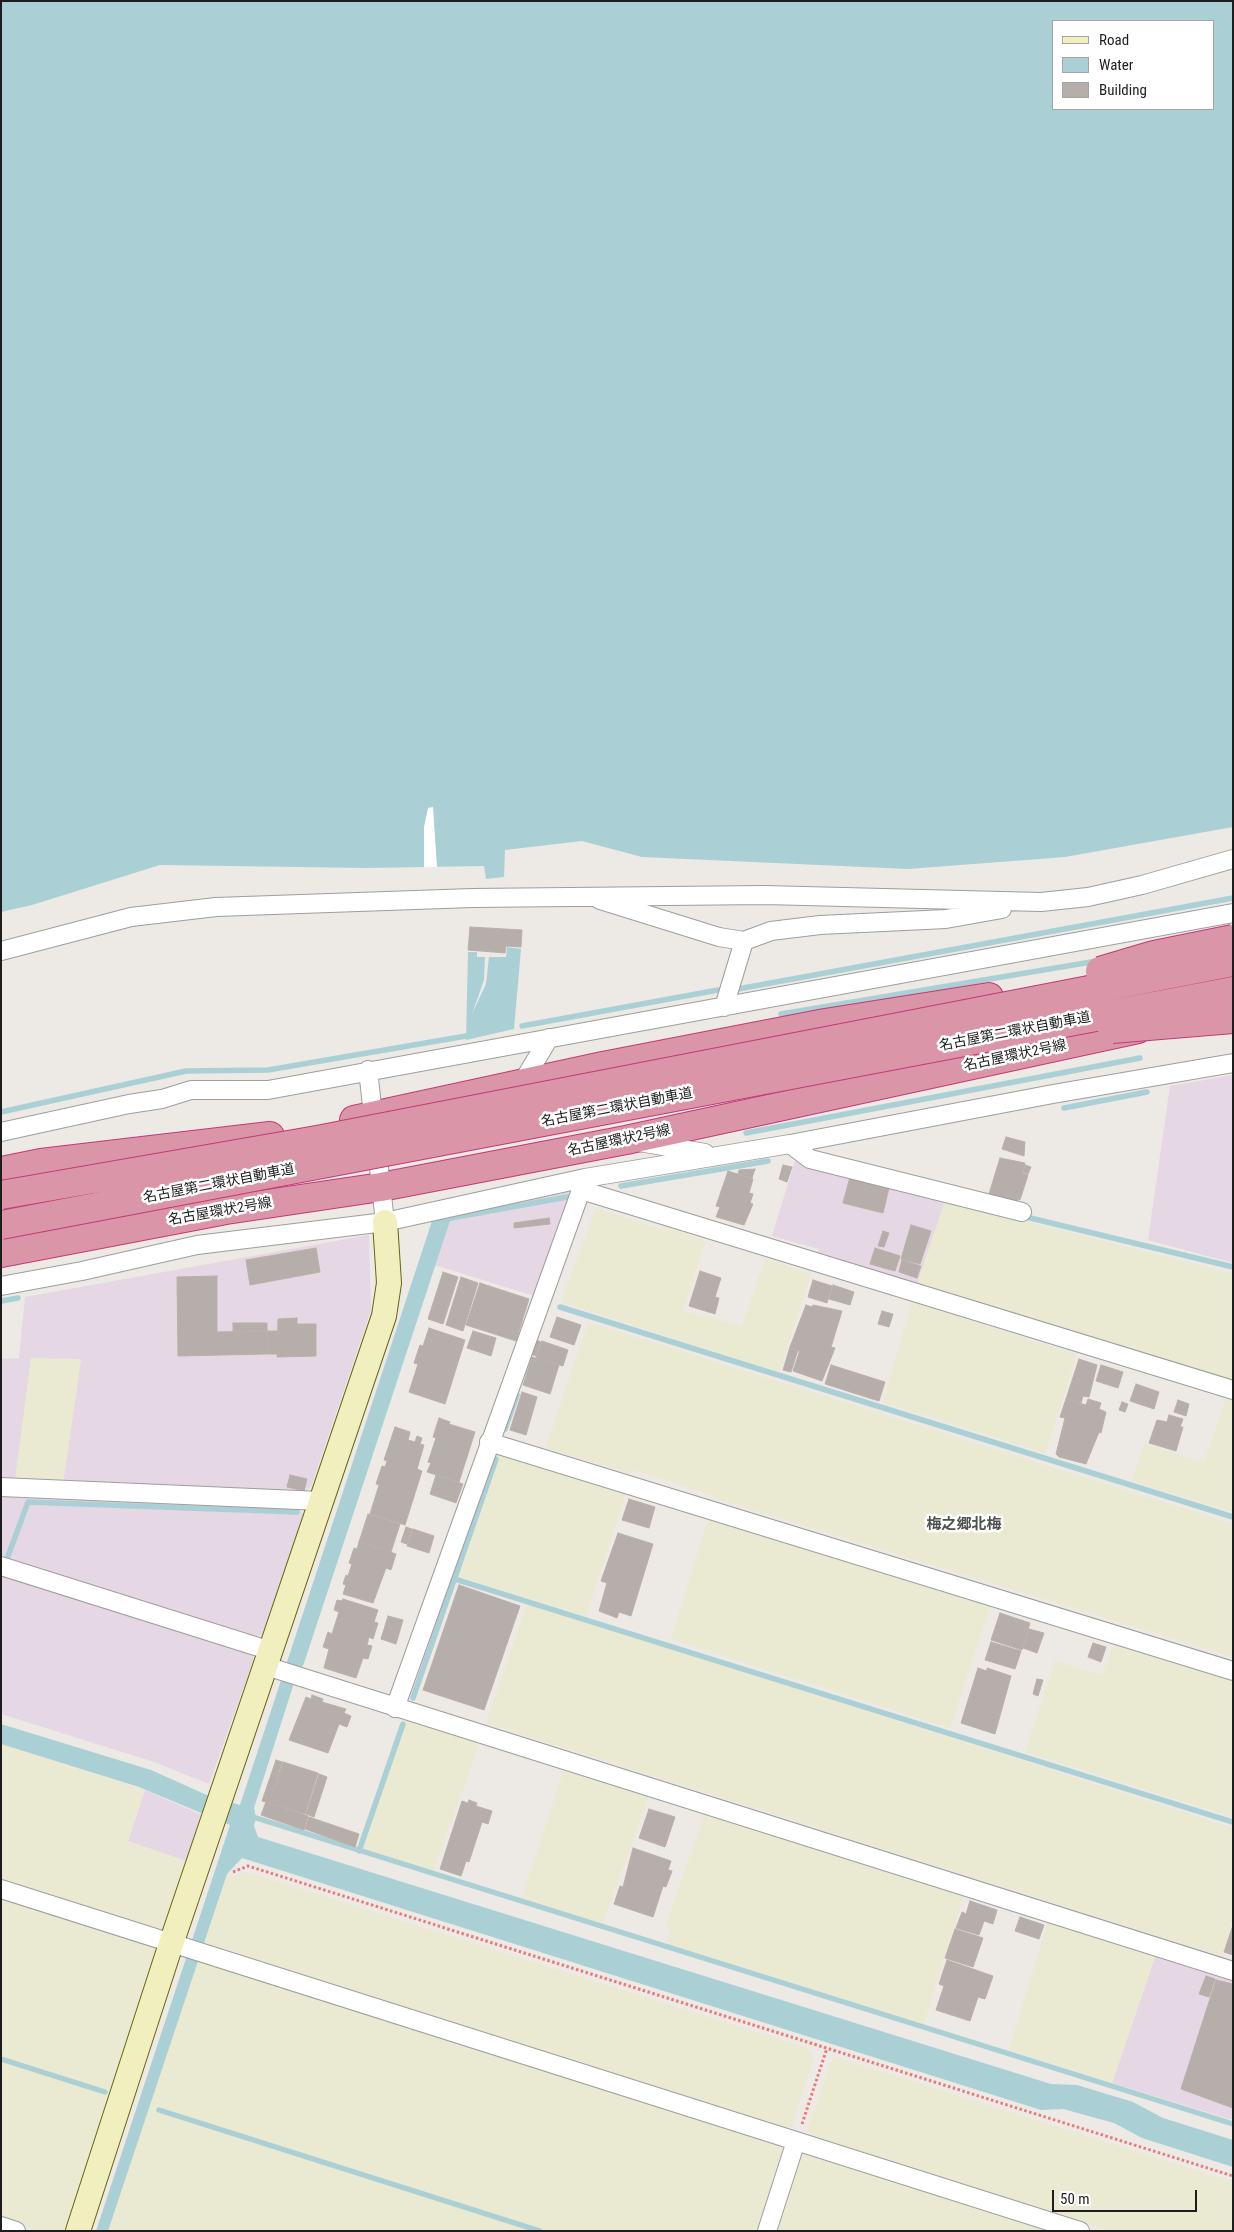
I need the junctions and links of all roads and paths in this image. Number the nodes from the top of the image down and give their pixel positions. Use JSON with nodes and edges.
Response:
{"nodes":[{"id":1,"x":1233,"y":859,"type":"edge"},
{"id":2,"x":588,"y":896,"type":"junction"},
{"id":3,"x":1041,"y":902,"type":"junction"},
{"id":4,"x":1233,"y":914,"type":"edge"},
{"id":5,"x":1233,"y":938,"type":"edge"},
{"id":6,"x":744,"y":941,"type":"junction"},
{"id":7,"x":1,"y":951,"type":"edge"},
{"id":8,"x":1233,"y":954,"type":"edge"},
{"id":9,"x":1233,"y":962,"type":"edge"},
{"id":10,"x":1233,"y":991,"type":"edge"},
{"id":11,"x":724,"y":1007,"type":"junction"},
{"id":12,"x":1233,"y":1010,"type":"edge"},
{"id":13,"x":950,"y":1016,"type":"junction"},
{"id":14,"x":1233,"y":1020,"type":"edge"},
{"id":15,"x":549,"y":1038,"type":"junction"},
{"id":16,"x":971,"y":1040,"type":"junction"},
{"id":17,"x":1233,"y":1063,"type":"edge"},
{"id":18,"x":368,"y":1070,"type":"junction"},
{"id":19,"x":522,"y":1083,"type":"junction"},
{"id":20,"x":374,"y":1115,"type":"junction"},
{"id":21,"x":1,"y":1132,"type":"edge"},
{"id":22,"x":626,"y":1140,"type":"junction"},
{"id":23,"x":790,"y":1144,"type":"junction"},
{"id":24,"x":739,"y":1153,"type":"junction"},
{"id":25,"x":1,"y":1171,"type":"edge"},
{"id":26,"x":583,"y":1184,"type":"junction"},
{"id":27,"x":381,"y":1187,"type":"junction"},
{"id":28,"x":1,"y":1195,"type":"edge"},
{"id":29,"x":226,"y":1210,"type":"junction"},
{"id":30,"x":1022,"y":1212,"type":"dead end"},
{"id":31,"x":385,"y":1222,"type":"junction"},
{"id":32,"x":1,"y":1225,"type":"edge"},
{"id":33,"x":196,"y":1245,"type":"junction"},
{"id":34,"x":1,"y":1253,"type":"edge"},
{"id":35,"x":1,"y":1286,"type":"edge"},
{"id":36,"x":1233,"y":1390,"type":"edge"},
{"id":37,"x":489,"y":1442,"type":"junction"},
{"id":38,"x":1,"y":1487,"type":"edge"},
{"id":39,"x":320,"y":1501,"type":"junction"},
{"id":40,"x":1,"y":1566,"type":"edge"},
{"id":41,"x":272,"y":1662,"type":"junction"},
{"id":42,"x":1233,"y":1671,"type":"edge"},
{"id":43,"x":395,"y":1708,"type":"junction"},
{"id":44,"x":233,"y":1872,"type":"dead end"},
{"id":45,"x":1,"y":1890,"type":"edge"},
{"id":46,"x":177,"y":1946,"type":"junction"},
{"id":47,"x":1233,"y":1972,"type":"edge"},
{"id":48,"x":827,"y":2048,"type":"junction"},
{"id":49,"x":796,"y":2141,"type":"junction"},
{"id":50,"x":1233,"y":2176,"type":"edge"},
{"id":51,"x":1,"y":2226,"type":"edge"},
{"id":52,"x":16,"y":2231,"type":"edge"},
{"id":53,"x":78,"y":2231,"type":"edge"},
{"id":54,"x":767,"y":2231,"type":"edge"},
{"id":55,"x":1080,"y":2231,"type":"edge"}],
"edges":[{"from":1,"to":3,"type":"street"},
{"from":2,"to":3,"type":"street"},
{"from":2,"to":6,"type":"street"},
{"from":2,"to":7,"type":"street"},
{"from":3,"to":6,"type":"street"},
{"from":4,"to":11,"type":"street"},
{"from":5,"to":13,"type":"highway","bridge":true},
{"from":6,"to":11,"type":"street"},
{"from":8,"to":19,"type":"highway"},
{"from":9,"to":13,"type":"highway","name":"名古屋第二環状自動車道","bridge":true},
{"from":10,"to":16,"type":"highway","name":"名古屋第二環状自動車道","bridge":true},
{"from":11,"to":15,"type":"street"},
{"from":12,"to":22,"type":"highway","name":"名古屋環状2号線"},
{"from":13,"to":28,"type":"highway","name":"名古屋第二環状自動車道","bridge":true},
{"from":14,"to":16,"type":"highway","bridge":true},
{"from":15,"to":18,"type":"street"},
{"from":15,"to":19,"type":"street"},
{"from":16,"to":32,"type":"highway","name":"名古屋第二環状自動車道","bridge":true},
{"from":17,"to":23,"type":"street"},
{"from":18,"to":20,"type":"street"},
{"from":18,"to":21,"type":"street"},
{"from":19,"to":20,"type":"highway"},
{"from":20,"to":25,"type":"highway"},
{"from":20,"to":27,"type":"street"},
{"from":22,"to":24,"type":"street"},
{"from":22,"to":27,"type":"highway","name":"名古屋環状2号線"},
{"from":23,"to":24,"type":"street"},
{"from":23,"to":30,"type":"street"},
{"from":24,"to":26,"type":"street"},
{"from":26,"to":31,"type":"street"},
{"from":26,"to":36,"type":"street"},
{"from":26,"to":37,"type":"street"},
{"from":27,"to":29,"type":"highway","name":"名古屋環状2号線"},
{"from":27,"to":31,"type":"street"},
{"from":29,"to":33,"type":"street"},
{"from":29,"to":34,"type":"highway","name":"名古屋環状2号線"},
{"from":31,"to":33,"type":"street"},
{"from":31,"to":39,"type":"street"},
{"from":33,"to":35,"type":"street"},
{"from":37,"to":42,"type":"street"},
{"from":37,"to":43,"type":"street"},
{"from":38,"to":39,"type":"street"},
{"from":39,"to":41,"type":"street"},
{"from":40,"to":41,"type":"street"},
{"from":41,"to":43,"type":"street"},
{"from":41,"to":46,"type":"street"},
{"from":43,"to":47,"type":"street"},
{"from":44,"to":48,"type":"path"},
{"from":45,"to":46,"type":"street"},
{"from":46,"to":49,"type":"street"},
{"from":46,"to":53,"type":"street"},
{"from":48,"to":49,"type":"path"},
{"from":48,"to":50,"type":"path"},
{"from":49,"to":54,"type":"street"},
{"from":49,"to":55,"type":"street"},
{"from":51,"to":52,"type":"street"}]}
